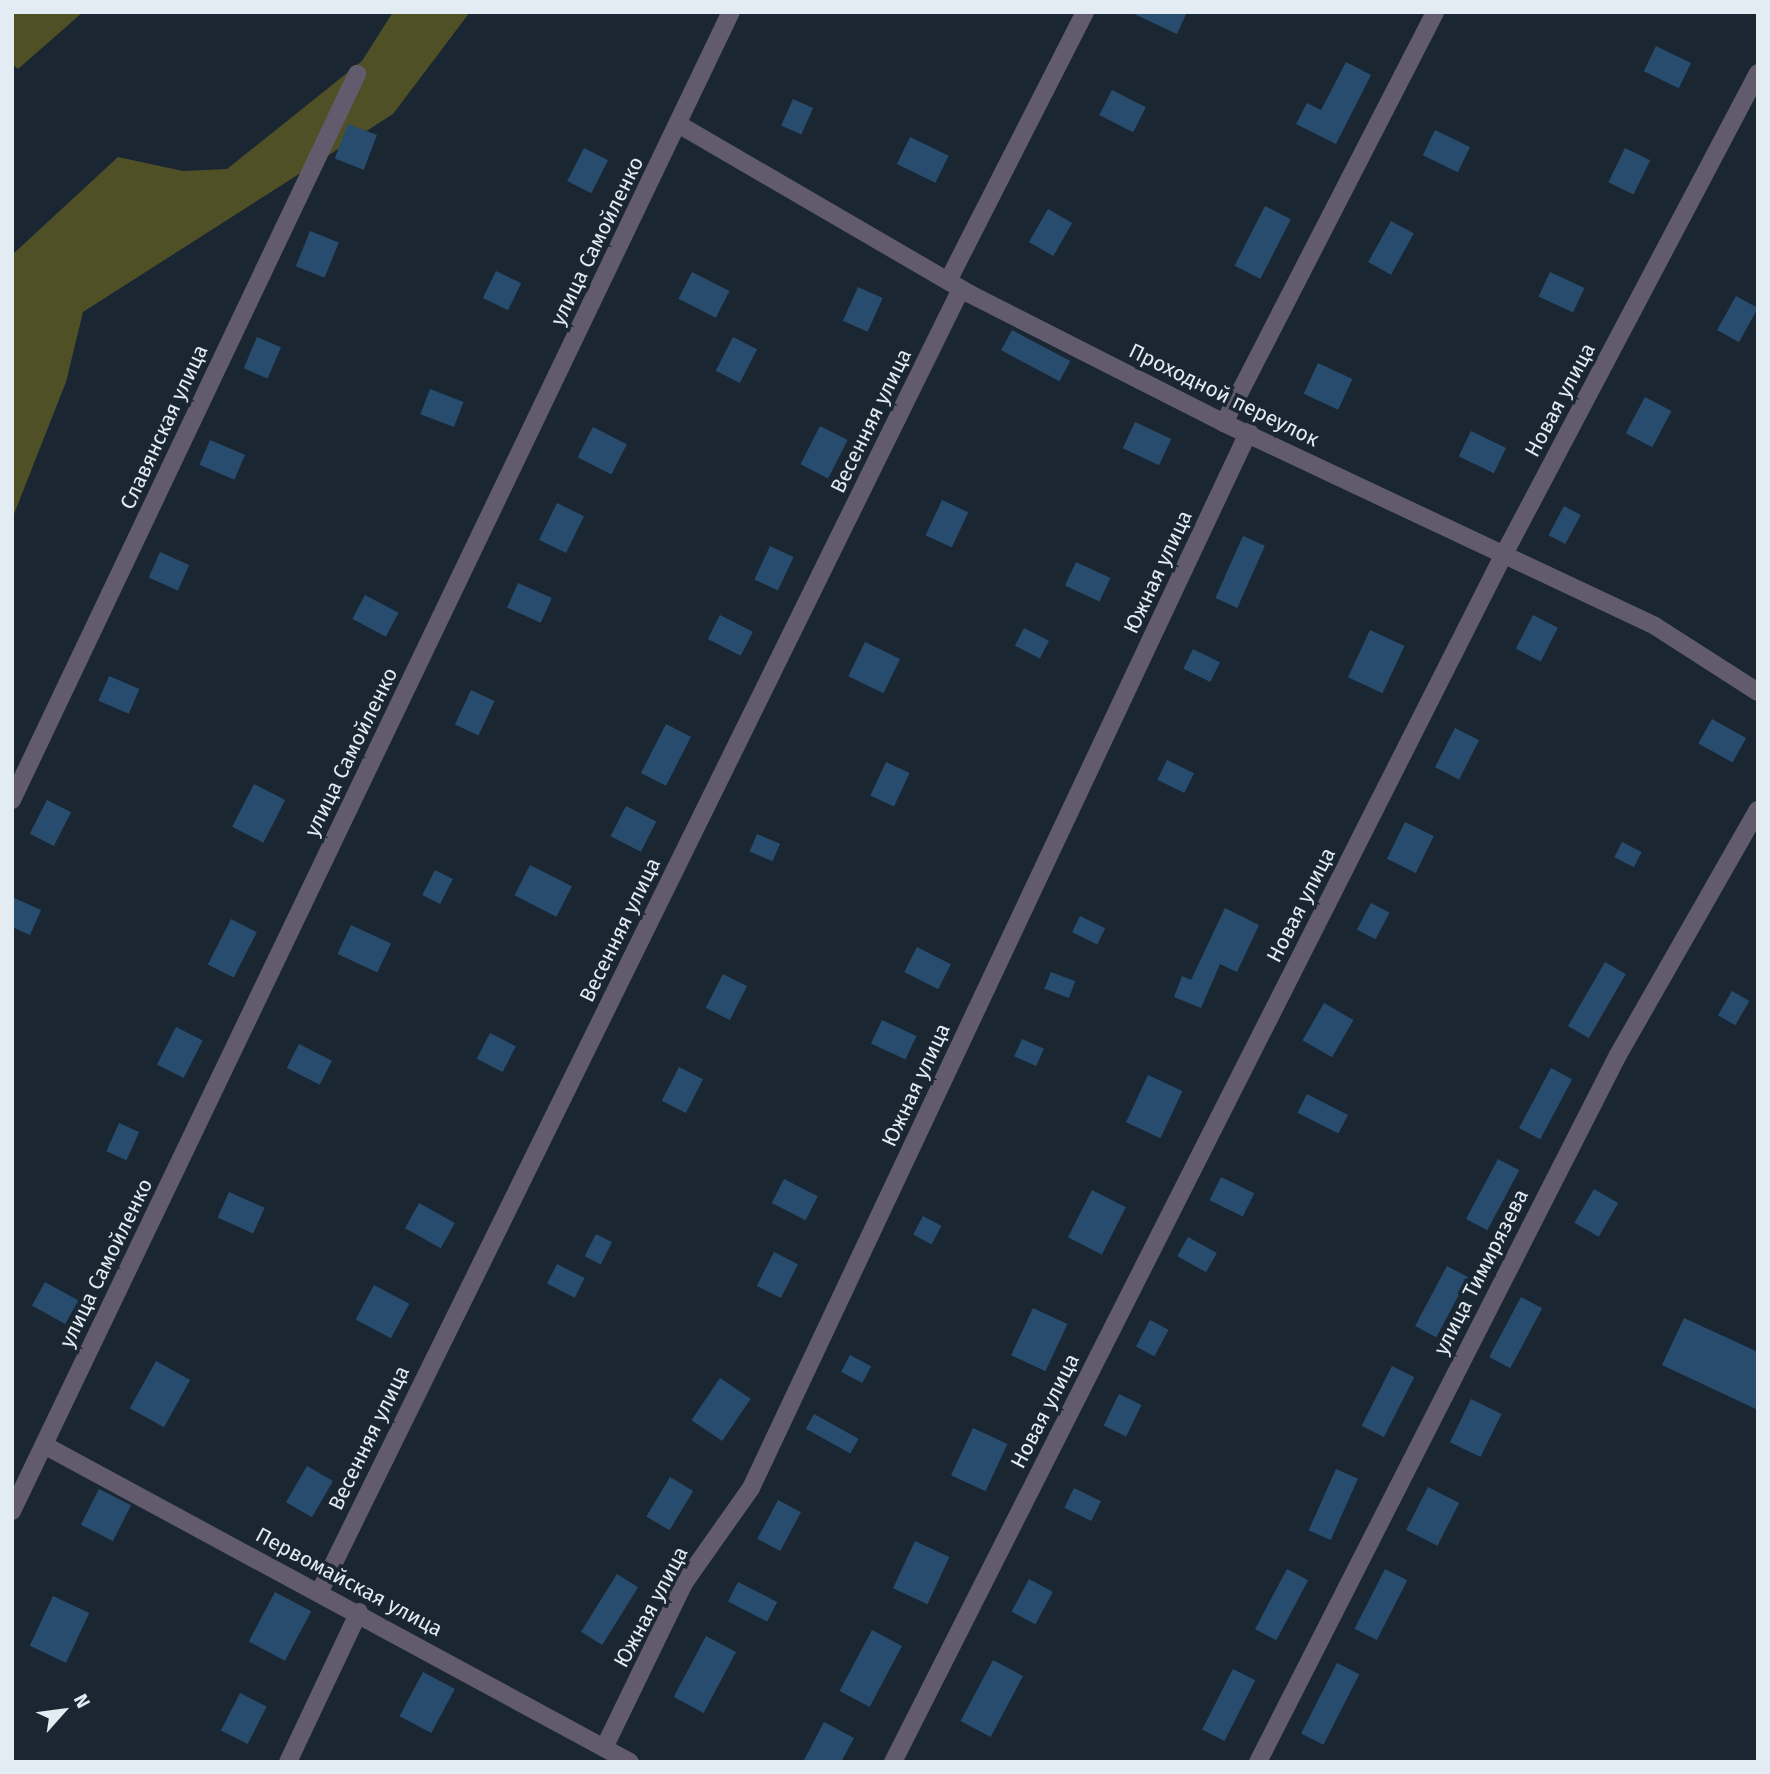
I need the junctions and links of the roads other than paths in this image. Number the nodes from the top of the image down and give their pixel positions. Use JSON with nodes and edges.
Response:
{"nodes":[{"id":1,"x":731,"y":12,"type":"edge"},
{"id":2,"x":1085,"y":12,"type":"edge"},
{"id":3,"x":1435,"y":12,"type":"edge"},
{"id":4,"x":1758,"y":73,"type":"edge"},
{"id":5,"x":357,"y":75,"type":"dead end"},
{"id":6,"x":678,"y":124,"type":"junction"},
{"id":7,"x":955,"y":285,"type":"junction"},
{"id":8,"x":1224,"y":423,"type":"junction"},
{"id":9,"x":1250,"y":431,"type":"junction"},
{"id":10,"x":1503,"y":556,"type":"junction"},
{"id":11,"x":1758,"y":692,"type":"edge"},
{"id":12,"x":12,"y":800,"type":"edge"},
{"id":13,"x":1758,"y":810,"type":"edge"},
{"id":14,"x":44,"y":1445,"type":"junction"},
{"id":15,"x":12,"y":1511,"type":"edge"},
{"id":16,"x":320,"y":1591,"type":"junction"},
{"id":17,"x":359,"y":1612,"type":"junction"},
{"id":18,"x":604,"y":1748,"type":"junction"},
{"id":19,"x":288,"y":1762,"type":"edge"},
{"id":20,"x":630,"y":1762,"type":"edge"},
{"id":21,"x":893,"y":1762,"type":"edge"},
{"id":22,"x":1258,"y":1762,"type":"edge"}],
"edges":[{"from":1,"to":6,"type":"street","name":"улица Самойленко"},
{"from":2,"to":7,"type":"street","name":"Весенняя улица"},
{"from":3,"to":8,"type":"street"},
{"from":4,"to":10,"type":"street","name":"Новая улица"},
{"from":5,"to":12,"type":"street","name":"Славянская улица"},
{"from":6,"to":7,"type":"street","name":"Проходной переулок"},
{"from":6,"to":14,"type":"street","name":"улица Самойленко"},
{"from":7,"to":8,"type":"street","name":"Проходной переулок"},
{"from":7,"to":16,"type":"street","name":"Весенняя улица"},
{"from":8,"to":9,"type":"street","name":"Проходной переулок"},
{"from":9,"to":10,"type":"street","name":"Проходной переулок"},
{"from":9,"to":18,"type":"street","name":"Южная улица"},
{"from":10,"to":11,"type":"street","name":"Проходной переулок"},
{"from":10,"to":21,"type":"street","name":"Новая улица"},
{"from":13,"to":22,"type":"street","name":"улица Тимирязева"},
{"from":14,"to":15,"type":"street","name":"улица Самойленко"},
{"from":14,"to":16,"type":"street","name":"Первомайская улица"},
{"from":16,"to":17,"type":"street","name":"Первомайская улица"},
{"from":17,"to":18,"type":"street","name":"Первомайская улица"},
{"from":17,"to":19,"type":"street"},
{"from":18,"to":20,"type":"street","name":"Первомайская улица"}]}
